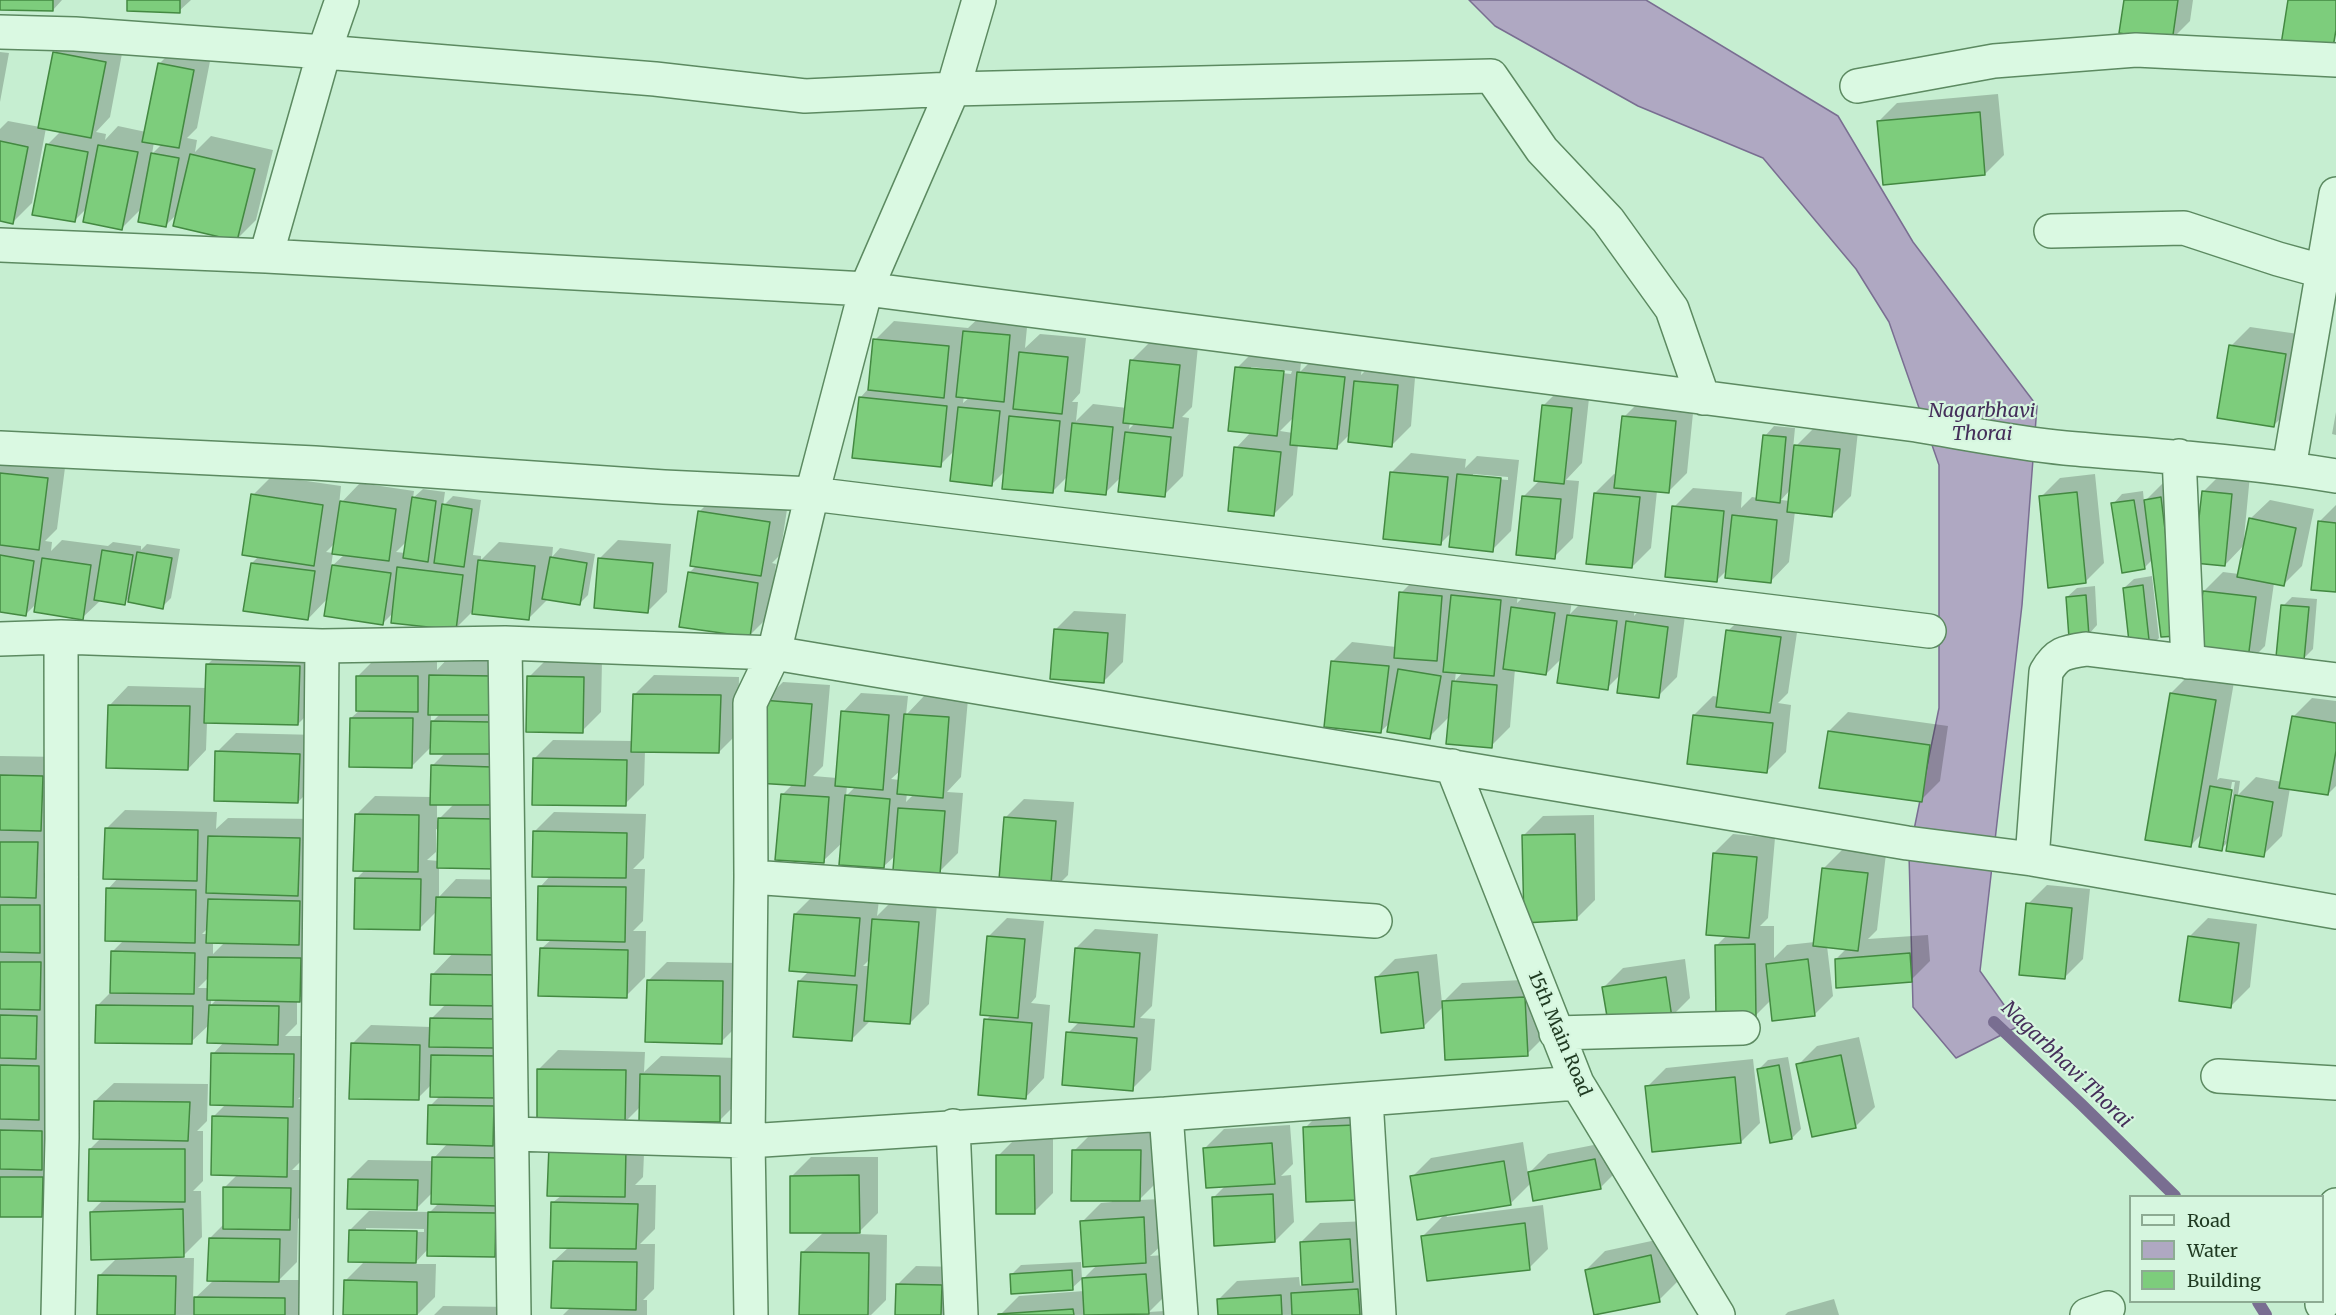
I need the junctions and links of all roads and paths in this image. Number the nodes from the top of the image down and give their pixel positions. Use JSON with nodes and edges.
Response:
{"nodes":[{"id":1,"x":342,"y":0,"type":"edge"},
{"id":2,"x":979,"y":0,"type":"edge"},
{"id":3,"x":0,"y":32,"type":"edge"},
{"id":4,"x":324,"y":52,"type":"junction"},
{"id":5,"x":2336,"y":60,"type":"edge"},
{"id":6,"x":1857,"y":86,"type":"dead end"},
{"id":7,"x":953,"y":89,"type":"junction"},
{"id":8,"x":2336,"y":194,"type":"edge"},
{"id":9,"x":2051,"y":231,"type":"dead end"},
{"id":10,"x":0,"y":245,"type":"edge"},
{"id":11,"x":266,"y":255,"type":"junction"},
{"id":12,"x":2330,"y":274,"type":"edge"},
{"id":13,"x":866,"y":289,"type":"junction"},
{"id":14,"x":1703,"y":398,"type":"junction"},
{"id":15,"x":0,"y":448,"type":"edge"},
{"id":16,"x":2179,"y":456,"type":"junction"},
{"id":17,"x":2289,"y":468,"type":"junction"},
{"id":18,"x":2336,"y":476,"type":"edge"},
{"id":19,"x":812,"y":494,"type":"junction"},
{"id":20,"x":1929,"y":631,"type":"dead end"},
{"id":21,"x":62,"y":637,"type":"junction"},
{"id":22,"x":0,"y":639,"type":"edge"},
{"id":23,"x":505,"y":643,"type":"junction"},
{"id":24,"x":322,"y":646,"type":"junction"},
{"id":25,"x":774,"y":653,"type":"junction"},
{"id":26,"x":2188,"y":662,"type":"junction"},
{"id":27,"x":2336,"y":680,"type":"edge"},
{"id":28,"x":1452,"y":766,"type":"junction"},
{"id":29,"x":2018,"y":857,"type":"junction"},
{"id":30,"x":751,"y":877,"type":"junction"},
{"id":31,"x":2336,"y":912,"type":"edge"},
{"id":32,"x":1375,"y":921,"type":"dead end"},
{"id":33,"x":1743,"y":1028,"type":"dead end"},
{"id":34,"x":1556,"y":1033,"type":"junction"},
{"id":35,"x":2218,"y":1076,"type":"dead end"},
{"id":36,"x":1576,"y":1083,"type":"junction"},
{"id":37,"x":2336,"y":1083,"type":"edge"},
{"id":38,"x":1366,"y":1099,"type":"junction"},
{"id":39,"x":1166,"y":1114,"type":"junction"},
{"id":40,"x":953,"y":1126,"type":"junction"},
{"id":41,"x":513,"y":1134,"type":"junction"},
{"id":42,"x":748,"y":1141,"type":"junction"},
{"id":43,"x":2336,"y":1205,"type":"edge"},
{"id":44,"x":2324,"y":1290,"type":"edge"},
{"id":45,"x":58,"y":1315,"type":"edge"},
{"id":46,"x":316,"y":1315,"type":"edge"},
{"id":47,"x":514,"y":1315,"type":"edge"},
{"id":48,"x":751,"y":1315,"type":"edge"},
{"id":49,"x":961,"y":1315,"type":"edge"},
{"id":50,"x":1181,"y":1315,"type":"edge"},
{"id":51,"x":1379,"y":1315,"type":"edge"},
{"id":52,"x":1718,"y":1315,"type":"edge"}],
"edges":[{"from":1,"to":4,"type":"street"},
{"from":2,"to":7,"type":"street"},
{"from":3,"to":4,"type":"street"},
{"from":4,"to":7,"type":"street"},
{"from":4,"to":11,"type":"street"},
{"from":5,"to":6,"type":"street"},
{"from":7,"to":13,"type":"street"},
{"from":7,"to":14,"type":"street"},
{"from":8,"to":12,"type":"street"},
{"from":9,"to":12,"type":"street"},
{"from":10,"to":11,"type":"street"},
{"from":11,"to":13,"type":"street"},
{"from":12,"to":17,"type":"street"},
{"from":13,"to":14,"type":"street"},
{"from":13,"to":19,"type":"street"},
{"from":14,"to":16,"type":"street"},
{"from":15,"to":19,"type":"street"},
{"from":16,"to":17,"type":"street"},
{"from":16,"to":26,"type":"street"},
{"from":17,"to":18,"type":"street"},
{"from":19,"to":20,"type":"street"},
{"from":19,"to":25,"type":"street"},
{"from":21,"to":22,"type":"street"},
{"from":21,"to":24,"type":"street"},
{"from":21,"to":45,"type":"street"},
{"from":23,"to":24,"type":"street"},
{"from":23,"to":25,"type":"street"},
{"from":23,"to":41,"type":"street"},
{"from":24,"to":46,"type":"street"},
{"from":25,"to":28,"type":"street"},
{"from":25,"to":30,"type":"street"},
{"from":26,"to":27,"type":"street"},
{"from":26,"to":29,"type":"street"},
{"from":28,"to":29,"type":"street"},
{"from":28,"to":34,"type":"street","name":"15th Main Road"},
{"from":29,"to":31,"type":"street"},
{"from":30,"to":32,"type":"street"},
{"from":30,"to":42,"type":"street"},
{"from":33,"to":34,"type":"street"},
{"from":34,"to":36,"type":"street","name":"15th Main Road"},
{"from":35,"to":37,"type":"street"},
{"from":36,"to":38,"type":"street"},
{"from":36,"to":52,"type":"street","name":"15th Main Road"},
{"from":38,"to":39,"type":"street"},
{"from":38,"to":51,"type":"street"},
{"from":39,"to":40,"type":"street"},
{"from":39,"to":50,"type":"street"},
{"from":40,"to":42,"type":"street"},
{"from":40,"to":49,"type":"street"},
{"from":41,"to":42,"type":"street"},
{"from":41,"to":47,"type":"street"},
{"from":42,"to":48,"type":"street"},
{"from":43,"to":44,"type":"street"}]}
